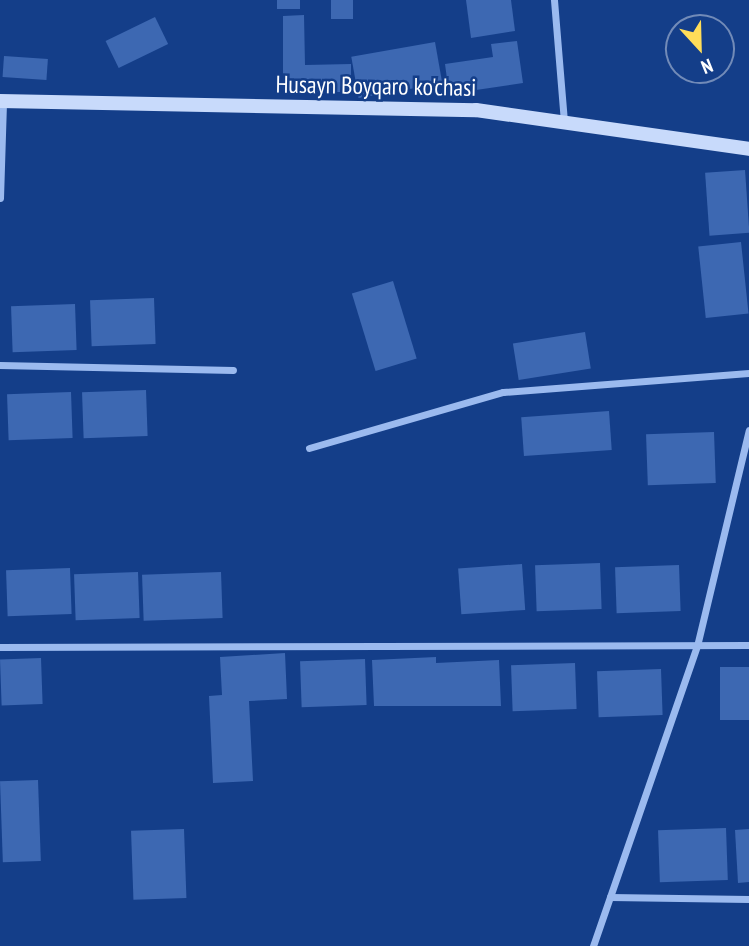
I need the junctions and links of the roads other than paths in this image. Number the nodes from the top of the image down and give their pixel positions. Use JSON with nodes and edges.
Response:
{"nodes":[{"id":1,"x":554,"y":0,"type":"edge"},
{"id":2,"x":2,"y":101,"type":"edge"},
{"id":3,"x":565,"y":122,"type":"junction"},
{"id":4,"x":749,"y":149,"type":"edge"},
{"id":5,"x":0,"y":198,"type":"edge"},
{"id":6,"x":0,"y":365,"type":"edge"},
{"id":7,"x":233,"y":370,"type":"dead end"},
{"id":8,"x":749,"y":373,"type":"edge"},
{"id":9,"x":749,"y":430,"type":"edge"},
{"id":10,"x":309,"y":448,"type":"dead end"},
{"id":11,"x":749,"y":645,"type":"edge"},
{"id":12,"x":697,"y":646,"type":"junction"},
{"id":13,"x":0,"y":647,"type":"edge"},
{"id":14,"x":610,"y":897,"type":"junction"},
{"id":15,"x":749,"y":899,"type":"edge"},
{"id":16,"x":593,"y":946,"type":"edge"}],
"edges":[{"from":1,"to":3,"type":"street"},
{"from":2,"to":3,"type":"main road","name":"Husayn Boyqaro ko'chasi"},
{"from":2,"to":5,"type":"street"},
{"from":3,"to":4,"type":"main road","name":"Husayn Boyqaro ko'chasi"},
{"from":6,"to":7,"type":"street"},
{"from":8,"to":10,"type":"street"},
{"from":9,"to":12,"type":"street"},
{"from":11,"to":12,"type":"street"},
{"from":12,"to":13,"type":"street"},
{"from":12,"to":14,"type":"street"},
{"from":14,"to":15,"type":"street"},
{"from":14,"to":16,"type":"street"}]}
